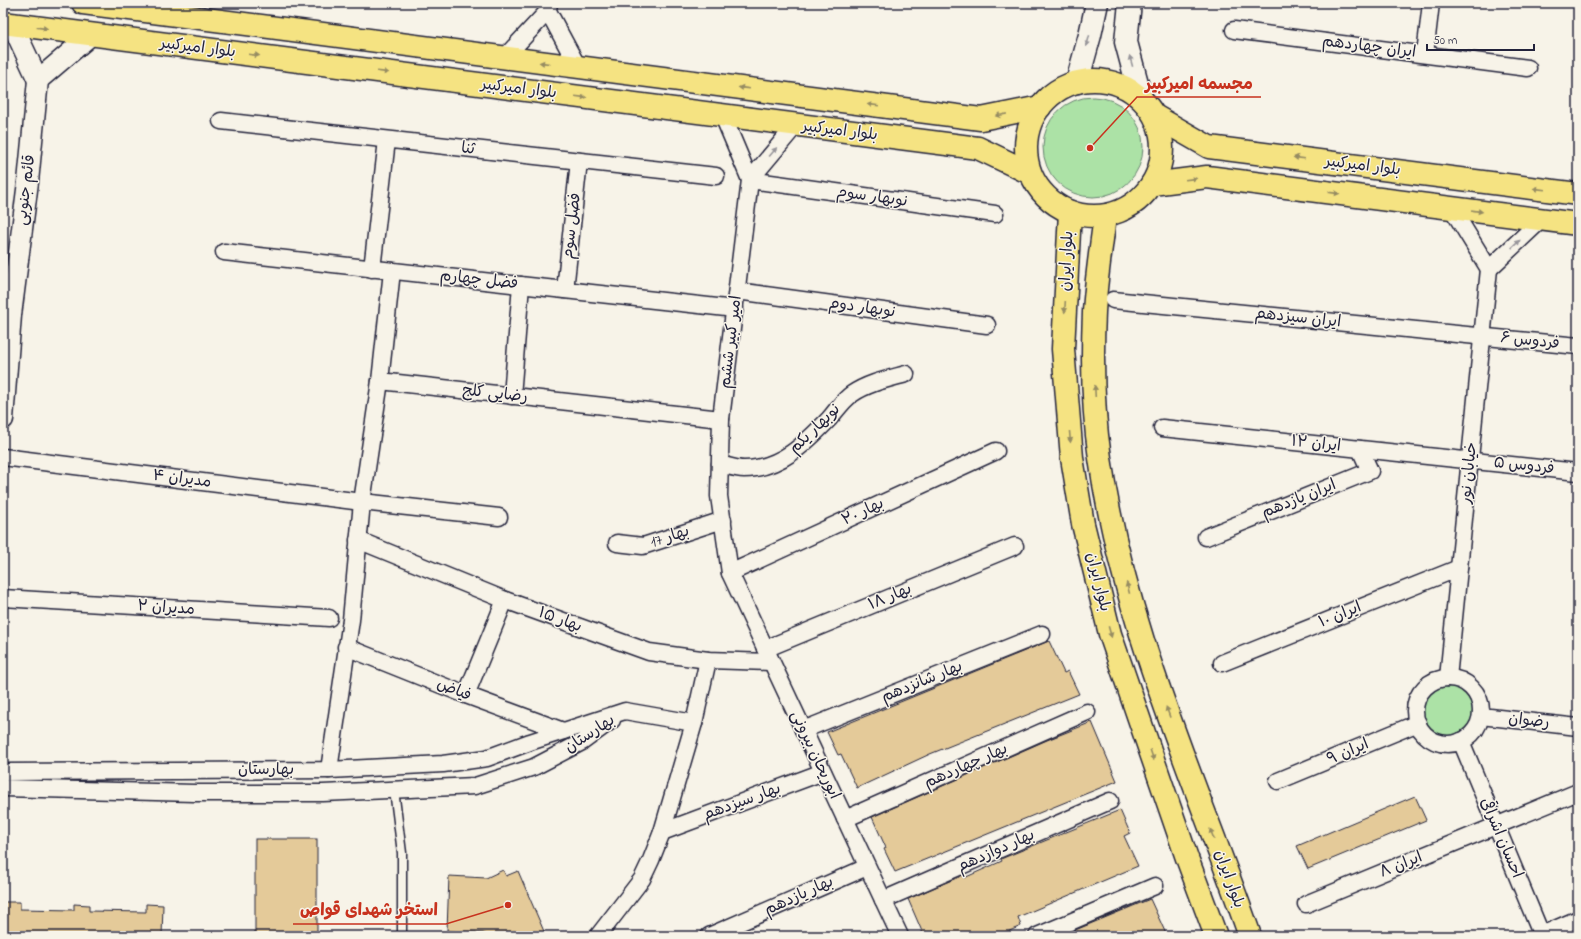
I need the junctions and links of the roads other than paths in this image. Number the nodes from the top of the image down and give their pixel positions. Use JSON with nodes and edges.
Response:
{"nodes":[{"id":1,"x":1097,"y":3,"type":"edge"},
{"id":2,"x":1130,"y":3,"type":"edge"},
{"id":3,"x":1431,"y":3,"type":"edge"},
{"id":4,"x":92,"y":4,"type":"edge"},
{"id":5,"x":549,"y":7,"type":"edge"},
{"id":6,"x":7,"y":23,"type":"edge"},
{"id":7,"x":1234,"y":30,"type":"dead end"},
{"id":8,"x":92,"y":34,"type":"junction"},
{"id":9,"x":1425,"y":54,"type":"junction"},
{"id":10,"x":505,"y":58,"type":"junction"},
{"id":11,"x":578,"y":67,"type":"junction"},
{"id":12,"x":1528,"y":68,"type":"dead end"},
{"id":13,"x":38,"y":80,"type":"junction"},
{"id":14,"x":1077,"y":82,"type":"junction"},
{"id":15,"x":1141,"y":98,"type":"junction"},
{"id":16,"x":1040,"y":107,"type":"junction"},
{"id":17,"x":723,"y":116,"type":"junction"},
{"id":18,"x":1155,"y":116,"type":"junction"},
{"id":19,"x":221,"y":122,"type":"dead end"},
{"id":20,"x":796,"y":125,"type":"junction"},
{"id":21,"x":387,"y":140,"type":"junction"},
{"id":22,"x":579,"y":161,"type":"junction"},
{"id":23,"x":1030,"y":173,"type":"junction"},
{"id":24,"x":716,"y":176,"type":"dead end"},
{"id":25,"x":750,"y":180,"type":"junction"},
{"id":26,"x":1152,"y":184,"type":"junction"},
{"id":27,"x":1578,"y":194,"type":"edge"},
{"id":28,"x":1451,"y":207,"type":"junction"},
{"id":29,"x":1070,"y":212,"type":"junction"},
{"id":30,"x":995,"y":214,"type":"dead end"},
{"id":31,"x":1105,"y":216,"type":"junction"},
{"id":32,"x":1542,"y":219,"type":"junction"},
{"id":33,"x":1578,"y":224,"type":"edge"},
{"id":34,"x":224,"y":252,"type":"dead end"},
{"id":35,"x":372,"y":268,"type":"junction"},
{"id":36,"x":1489,"y":269,"type":"junction"},
{"id":37,"x":392,"y":271,"type":"junction"},
{"id":38,"x":521,"y":285,"type":"junction"},
{"id":39,"x":565,"y":290,"type":"junction"},
{"id":40,"x":737,"y":291,"type":"junction"},
{"id":41,"x":1113,"y":300,"type":"dead end"},
{"id":42,"x":734,"y":309,"type":"junction"},
{"id":43,"x":7,"y":315,"type":"edge"},
{"id":44,"x":987,"y":325,"type":"dead end"},
{"id":45,"x":1483,"y":336,"type":"junction"},
{"id":46,"x":1578,"y":346,"type":"edge"},
{"id":47,"x":5,"y":366,"type":"edge"},
{"id":48,"x":906,"y":374,"type":"dead end"},
{"id":49,"x":380,"y":381,"type":"junction"},
{"id":50,"x":512,"y":396,"type":"junction"},
{"id":51,"x":3,"y":419,"type":"edge"},
{"id":52,"x":721,"y":419,"type":"junction"},
{"id":53,"x":1162,"y":428,"type":"dead end"},
{"id":54,"x":1360,"y":449,"type":"junction"},
{"id":55,"x":996,"y":451,"type":"dead end"},
{"id":56,"x":3,"y":457,"type":"edge"},
{"id":57,"x":1470,"y":461,"type":"junction"},
{"id":58,"x":720,"y":464,"type":"junction"},
{"id":59,"x":1578,"y":472,"type":"edge"},
{"id":60,"x":362,"y":502,"type":"junction"},
{"id":61,"x":499,"y":518,"type":"dead end"},
{"id":62,"x":722,"y":520,"type":"junction"},
{"id":63,"x":1206,"y":537,"type":"dead end"},
{"id":64,"x":358,"y":540,"type":"junction"},
{"id":65,"x":617,"y":543,"type":"dead end"},
{"id":66,"x":1015,"y":546,"type":"dead end"},
{"id":67,"x":1459,"y":568,"type":"junction"},
{"id":68,"x":730,"y":573,"type":"junction"},
{"id":69,"x":3,"y":598,"type":"edge"},
{"id":70,"x":505,"y":600,"type":"junction"},
{"id":71,"x":329,"y":618,"type":"dead end"},
{"id":72,"x":1042,"y":634,"type":"dead end"},
{"id":73,"x":346,"y":647,"type":"junction"},
{"id":74,"x":768,"y":655,"type":"junction"},
{"id":75,"x":708,"y":660,"type":"junction"},
{"id":76,"x":1222,"y":663,"type":"dead end"},
{"id":77,"x":1448,"y":678,"type":"junction"},
{"id":78,"x":466,"y":695,"type":"junction"},
{"id":79,"x":624,"y":711,"type":"junction"},
{"id":80,"x":1087,"y":712,"type":"dead end"},
{"id":81,"x":1481,"y":716,"type":"junction"},
{"id":82,"x":694,"y":723,"type":"junction"},
{"id":83,"x":1418,"y":723,"type":"junction"},
{"id":84,"x":1578,"y":727,"type":"edge"},
{"id":85,"x":803,"y":730,"type":"junction"},
{"id":86,"x":563,"y":731,"type":"junction"},
{"id":87,"x":1461,"y":741,"type":"junction"},
{"id":88,"x":329,"y":770,"type":"junction"},
{"id":89,"x":3,"y":772,"type":"edge"},
{"id":90,"x":823,"y":772,"type":"junction"},
{"id":91,"x":1278,"y":781,"type":"dead end"},
{"id":92,"x":3,"y":788,"type":"edge"},
{"id":93,"x":394,"y":790,"type":"junction"},
{"id":94,"x":1578,"y":792,"type":"edge"},
{"id":95,"x":1110,"y":801,"type":"dead end"},
{"id":96,"x":845,"y":819,"type":"junction"},
{"id":97,"x":1496,"y":826,"type":"junction"},
{"id":98,"x":662,"y":832,"type":"junction"},
{"id":99,"x":867,"y":867,"type":"junction"},
{"id":100,"x":1155,"y":886,"type":"dead end"},
{"id":101,"x":883,"y":900,"type":"junction"},
{"id":102,"x":1306,"y":904,"type":"dead end"},
{"id":103,"x":1578,"y":919,"type":"edge"},
{"id":104,"x":402,"y":936,"type":"edge"},
{"id":105,"x":598,"y":936,"type":"edge"},
{"id":106,"x":709,"y":936,"type":"edge"},
{"id":107,"x":900,"y":936,"type":"edge"},
{"id":108,"x":1037,"y":936,"type":"edge"},
{"id":109,"x":1216,"y":936,"type":"edge"},
{"id":110,"x":1250,"y":936,"type":"edge"},
{"id":111,"x":1541,"y":936,"type":"edge"}],
"edges":[{"from":1,"to":14,"type":"main road","one_way":true},
{"from":15,"to":2,"type":"main road","one_way":true},
{"from":3,"to":9,"type":"street"},
{"from":4,"to":10,"type":"main road","name":"بلوار امیرکبیر"},
{"from":5,"to":10,"type":"street"},
{"from":5,"to":11,"type":"street"},
{"from":6,"to":8,"type":"main road","name":"بلوار امیرکبیر","one_way":true},
{"from":6,"to":13,"type":"street"},
{"from":7,"to":9,"type":"street","name":"ایران چهاردهم"},
{"from":8,"to":13,"type":"street"},
{"from":8,"to":17,"type":"main road","name":"بلوار امیرکبیر","one_way":true},
{"from":9,"to":12,"type":"street","name":"ایران چهاردهم"},
{"from":11,"to":10,"type":"main road","name":"بلوار امیرکبیر","one_way":true},
{"from":16,"to":11,"type":"main road","name":"بلوار امیرکبیر","one_way":true},
{"from":13,"to":43,"type":"street","name":"قائم جنوبی"},
{"from":14,"to":15,"type":"main road"},
{"from":14,"to":16,"type":"main road"},
{"from":15,"to":18,"type":"main road"},
{"from":16,"to":23,"type":"main road"},
{"from":17,"to":20,"type":"main road","name":"بلوار امیرکبیر"},
{"from":17,"to":25,"type":"street","name":"امیر کبیر ششم"},
{"from":18,"to":26,"type":"main road"},
{"from":27,"to":18,"type":"main road","name":"بلوار امیرکبیر","one_way":true},
{"from":19,"to":21,"type":"street","name":"ثنا"},
{"from":20,"to":23,"type":"main road","name":"بلوار امیرکبیر"},
{"from":25,"to":20,"type":"street","one_way":true},
{"from":21,"to":22,"type":"street","name":"ثنا"},
{"from":21,"to":35,"type":"street"},
{"from":22,"to":24,"type":"street","name":"ثنا"},
{"from":22,"to":39,"type":"street","name":"فضل سوم"},
{"from":23,"to":29,"type":"main road"},
{"from":25,"to":30,"type":"street","name":"نوبهار سوم"},
{"from":25,"to":40,"type":"street","name":"امیر کبیر ششم"},
{"from":26,"to":28,"type":"main road","name":"بلوار امیرکبیر","one_way":true},
{"from":26,"to":31,"type":"main road"},
{"from":28,"to":32,"type":"main road","name":"بلوار امیرکبیر","one_way":true},
{"from":28,"to":36,"type":"street"},
{"from":29,"to":31,"type":"main road"},
{"from":29,"to":109,"type":"main road","name":"بلوار ایران","one_way":true},
{"from":110,"to":31,"type":"main road","name":"بلوار ایران","one_way":true},
{"from":32,"to":33,"type":"main road","name":"بلوار امیرکبیر"},
{"from":36,"to":32,"type":"street","one_way":true},
{"from":34,"to":35,"type":"street","name":"فضل چهارم"},
{"from":35,"to":37,"type":"street","name":"فضل چهارم"},
{"from":36,"to":45,"type":"street","name":"خیابان نور"},
{"from":37,"to":38,"type":"street","name":"فضل چهارم"},
{"from":37,"to":49,"type":"street"},
{"from":38,"to":39,"type":"street","name":"فضل چهارم"},
{"from":38,"to":50,"type":"street"},
{"from":39,"to":42,"type":"street","name":"فضل چهارم"},
{"from":40,"to":42,"type":"street","name":"امیر کبیر ششم"},
{"from":40,"to":44,"type":"street","name":"نوبهار دوم"},
{"from":41,"to":45,"type":"street","name":"ایران سیزدهم"},
{"from":42,"to":52,"type":"street","name":"امیر کبیر ششم"},
{"from":43,"to":47,"type":"street","name":"قائم جنوبی"},
{"from":45,"to":46,"type":"street","name":"فردوس ۶"},
{"from":45,"to":57,"type":"street","name":"خیابان نور"},
{"from":47,"to":51,"type":"street","name":"قائم جنوبی"},
{"from":48,"to":58,"type":"street","name":"نوبهار یکم"},
{"from":49,"to":50,"type":"street","name":"رضایی کلج"},
{"from":49,"to":60,"type":"street"},
{"from":50,"to":52,"type":"street","name":"رضایی کلج"},
{"from":52,"to":58,"type":"street","name":"امیر کبیر ششم"},
{"from":53,"to":54,"type":"street","name":"ایران ۱۲"},
{"from":54,"to":57,"type":"street","name":"ایران ۱۲"},
{"from":54,"to":63,"type":"street","name":"ایران یازدهم"},
{"from":55,"to":68,"type":"street","name":"بهار ۲۰"},
{"from":56,"to":60,"type":"street","name":"مدیران ۴"},
{"from":57,"to":59,"type":"street","name":"فردوس ۵"},
{"from":57,"to":67,"type":"street","name":"خیابان نور"},
{"from":58,"to":62,"type":"street","name":"امیر کبیر ششم"},
{"from":60,"to":61,"type":"street","name":"مدیران ۴"},
{"from":60,"to":64,"type":"street"},
{"from":62,"to":65,"type":"street","name":"بهار 17"},
{"from":62,"to":68,"type":"street","name":"امیر کبیر ششم"},
{"from":64,"to":70,"type":"street","name":"بهار ۱۵"},
{"from":64,"to":73,"type":"street"},
{"from":66,"to":74,"type":"street","name":"بهار ۱۸"},
{"from":67,"to":76,"type":"street","name":"ایران ۱۰"},
{"from":67,"to":77,"type":"street","name":"خیابان نور"},
{"from":68,"to":74,"type":"street","name":"ابوریحان بیرونی"},
{"from":69,"to":71,"type":"street","name":"مدیران ۲"},
{"from":70,"to":75,"type":"street","name":"بهار ۱۵"},
{"from":70,"to":78,"type":"street"},
{"from":72,"to":85,"type":"street","name":"بهار شانزدهم"},
{"from":73,"to":78,"type":"street","name":"فیاض"},
{"from":73,"to":88,"type":"street"},
{"from":74,"to":75,"type":"street","name":"بهار ۱۵"},
{"from":74,"to":85,"type":"street","name":"ابوریحان بیرونی"},
{"from":75,"to":82,"type":"street"},
{"from":77,"to":81,"type":"street"},
{"from":77,"to":83,"type":"street"},
{"from":78,"to":86,"type":"street","name":"فیاض"},
{"from":79,"to":82,"type":"street"},
{"from":79,"to":86,"type":"street","name":"بهارستان"},
{"from":79,"to":93,"type":"street","name":"بهارستان"},
{"from":80,"to":96,"type":"street","name":"بهار چهاردهم"},
{"from":81,"to":84,"type":"street","name":"رضوان"},
{"from":81,"to":87,"type":"street"},
{"from":82,"to":98,"type":"street"},
{"from":83,"to":87,"type":"street"},
{"from":83,"to":91,"type":"street","name":"ایران ۹"},
{"from":85,"to":90,"type":"street","name":"ابوریحان بیرونی"},
{"from":86,"to":88,"type":"street","name":"بهارستان"},
{"from":87,"to":97,"type":"street","name":"احسان اشراقی"},
{"from":88,"to":89,"type":"street","name":"بهارستان"},
{"from":90,"to":96,"type":"street","name":"ابوریحان بیرونی"},
{"from":90,"to":98,"type":"street","name":"بهار سیزدهم"},
{"from":92,"to":93,"type":"street","name":"بهارستان"},
{"from":93,"to":104,"type":"lane"},
{"from":94,"to":97,"type":"street","name":"ایران ۸"},
{"from":95,"to":101,"type":"street","name":"بهار دوازدهم"},
{"from":96,"to":99,"type":"street","name":"ابوریحان بیرونی"},
{"from":97,"to":102,"type":"street","name":"ایران ۸"},
{"from":97,"to":111,"type":"street","name":"احسان اشراقی"},
{"from":98,"to":105,"type":"street"},
{"from":99,"to":101,"type":"street","name":"ابوریحان بیرونی"},
{"from":99,"to":106,"type":"street","name":"بهار یازدهم"},
{"from":100,"to":108,"type":"street"},
{"from":101,"to":107,"type":"street","name":"ابوریحان بیرونی"},
{"from":103,"to":111,"type":"street"}]}
